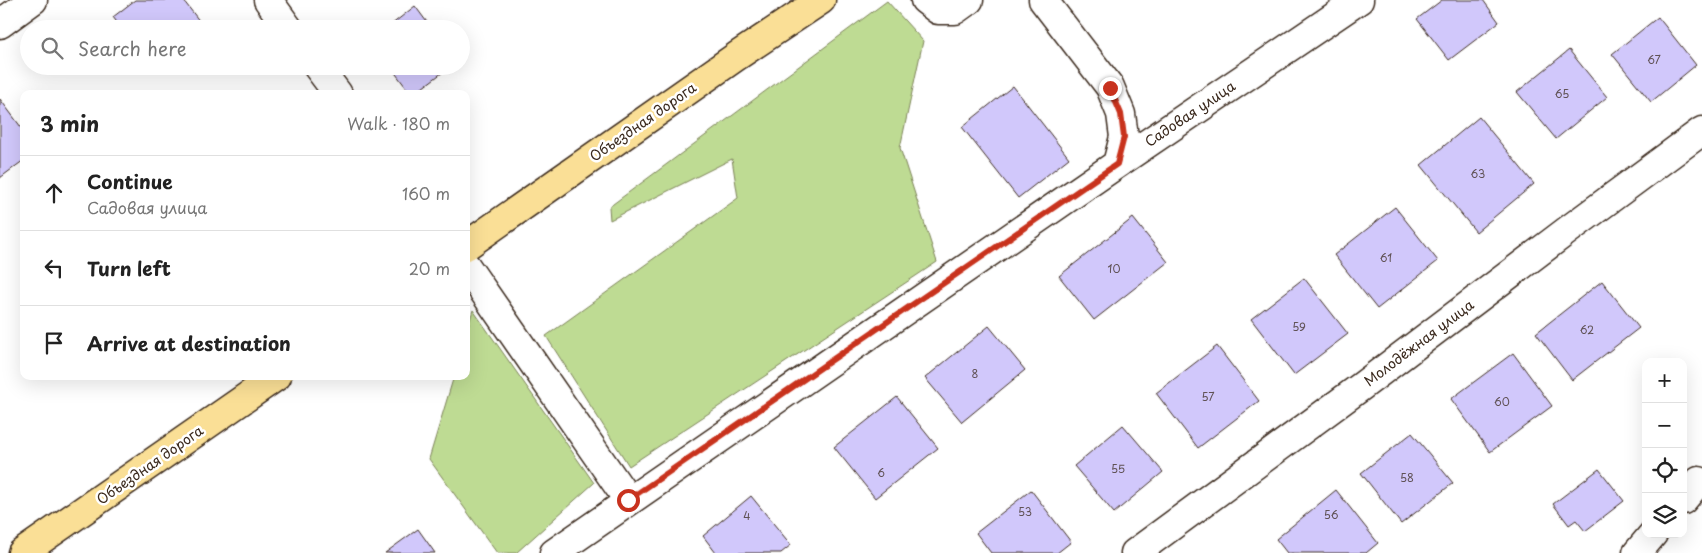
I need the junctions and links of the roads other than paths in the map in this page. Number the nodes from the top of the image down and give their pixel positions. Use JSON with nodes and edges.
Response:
{"nodes":[{"id":1,"x":33,"y":0,"type":"edge"},
{"id":2,"x":268,"y":0,"type":"edge"},
{"id":3,"x":821,"y":0,"type":"edge"},
{"id":4,"x":925,"y":0,"type":"edge"},
{"id":5,"x":969,"y":0,"type":"edge"},
{"id":6,"x":1043,"y":0,"type":"edge"},
{"id":7,"x":1359,"y":0,"type":"edge"},
{"id":8,"x":282,"y":20,"type":"edge"},
{"id":9,"x":0,"y":24,"type":"edge"},
{"id":10,"x":324,"y":75,"type":"edge"},
{"id":11,"x":335,"y":90,"type":"edge"},
{"id":12,"x":1702,"y":131,"type":"edge"},
{"id":13,"x":1117,"y":164,"type":"junction"},
{"id":14,"x":470,"y":243,"type":"edge"},
{"id":15,"x":470,"y":272,"type":"edge"},
{"id":16,"x":272,"y":380,"type":"edge"},
{"id":17,"x":628,"y":500,"type":"junction"},
{"id":18,"x":1650,"y":538,"type":"edge"},
{"id":19,"x":51,"y":543,"type":"edge"},
{"id":20,"x":22,"y":553,"type":"edge"},
{"id":21,"x":554,"y":553,"type":"edge"},
{"id":22,"x":1135,"y":553,"type":"edge"},
{"id":23,"x":1637,"y":553,"type":"edge"}],
"edges":[{"from":1,"to":9,"type":"street"},
{"from":2,"to":8,"type":"street"},
{"from":3,"to":14,"type":"main road","name":"Объездная дорога"},
{"from":4,"to":5,"type":"street"},
{"from":6,"to":13,"type":"street"},
{"from":7,"to":13,"type":"street","name":"Садовая улица"},
{"from":10,"to":11,"type":"street"},
{"from":12,"to":22,"type":"street","name":"Молодёжная улица"},
{"from":13,"to":17,"type":"street","name":"Садовая улица"},
{"from":15,"to":17,"type":"street"},
{"from":16,"to":19,"type":"main road","name":"Объездная дорога"},
{"from":17,"to":21,"type":"street","name":"Садовая улица"},
{"from":18,"to":23,"type":"street"},
{"from":19,"to":20,"type":"main road","name":"Объездная дорога"}]}
